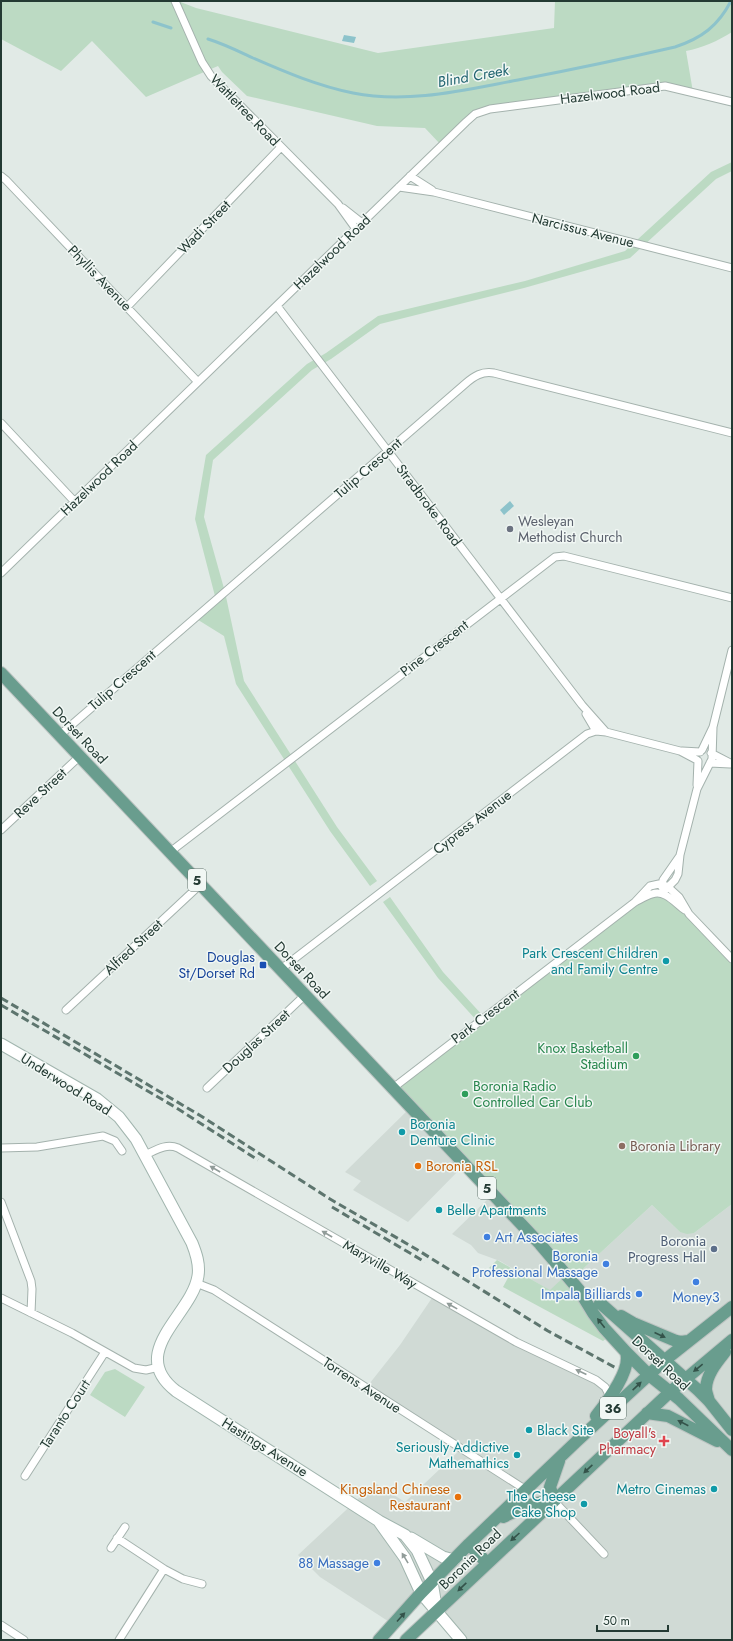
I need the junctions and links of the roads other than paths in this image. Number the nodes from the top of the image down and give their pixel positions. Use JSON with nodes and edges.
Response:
{"nodes":[{"id":1,"x":175,"y":1,"type":"edge"},
{"id":2,"x":732,"y":102,"type":"edge"},
{"id":3,"x":281,"y":147,"type":"junction"},
{"id":4,"x":1,"y":176,"type":"edge"},
{"id":5,"x":410,"y":176,"type":"junction"},
{"id":6,"x":399,"y":187,"type":"junction"},
{"id":7,"x":434,"y":192,"type":"junction"},
{"id":8,"x":338,"y":204,"type":"junction"},
{"id":9,"x":362,"y":223,"type":"junction"},
{"id":10,"x":356,"y":228,"type":"junction"},
{"id":11,"x":732,"y":268,"type":"edge"},
{"id":12,"x":277,"y":306,"type":"junction"},
{"id":13,"x":127,"y":307,"type":"junction"},
{"id":14,"x":198,"y":382,"type":"junction"},
{"id":15,"x":1,"y":424,"type":"edge"},
{"id":16,"x":732,"y":433,"type":"edge"},
{"id":17,"x":388,"y":451,"type":"junction"},
{"id":18,"x":75,"y":502,"type":"junction"},
{"id":19,"x":1,"y":573,"type":"edge"},
{"id":20,"x":500,"y":598,"type":"junction"},
{"id":21,"x":732,"y":598,"type":"edge"},
{"id":22,"x":732,"y":650,"type":"edge"},
{"id":23,"x":1,"y":673,"type":"edge"},
{"id":24,"x":582,"y":705,"type":"junction"},
{"id":25,"x":712,"y":726,"type":"junction"},
{"id":26,"x":596,"y":732,"type":"junction"},
{"id":27,"x":606,"y":732,"type":"junction"},
{"id":28,"x":60,"y":735,"type":"junction"},
{"id":29,"x":680,"y":751,"type":"junction"},
{"id":30,"x":701,"y":751,"type":"junction"},
{"id":31,"x":711,"y":753,"type":"junction"},
{"id":32,"x":80,"y":756,"type":"junction"},
{"id":33,"x":698,"y":760,"type":"junction"},
{"id":34,"x":709,"y":763,"type":"junction"},
{"id":35,"x":732,"y":764,"type":"edge"},
{"id":36,"x":697,"y":789,"type":"junction"},
{"id":37,"x":1,"y":830,"type":"edge"},
{"id":38,"x":170,"y":852,"type":"junction"},
{"id":39,"x":680,"y":855,"type":"junction"},
{"id":40,"x":200,"y":884,"type":"junction"},
{"id":41,"x":666,"y":886,"type":"junction"},
{"id":42,"x":662,"y":893,"type":"junction"},
{"id":43,"x":635,"y":902,"type":"junction"},
{"id":44,"x":689,"y":914,"type":"junction"},
{"id":45,"x":732,"y":959,"type":"edge"},
{"id":46,"x":281,"y":969,"type":"junction"},
{"id":47,"x":305,"y":995,"type":"junction"},
{"id":48,"x":66,"y":1010,"type":"dead end"},
{"id":49,"x":1,"y":1044,"type":"edge"},
{"id":50,"x":207,"y":1088,"type":"dead end"},
{"id":51,"x":393,"y":1088,"type":"junction"},
{"id":52,"x":1,"y":1148,"type":"edge"},
{"id":53,"x":122,"y":1151,"type":"dead end"},
{"id":54,"x":143,"y":1152,"type":"junction"},
{"id":55,"x":1,"y":1202,"type":"edge"},
{"id":56,"x":196,"y":1283,"type":"junction"},
{"id":57,"x":579,"y":1290,"type":"junction"},
{"id":58,"x":1,"y":1298,"type":"edge"},
{"id":59,"x":600,"y":1303,"type":"junction"},
{"id":60,"x":732,"y":1307,"type":"edge"},
{"id":61,"x":31,"y":1313,"type":"junction"},
{"id":62,"x":732,"y":1340,"type":"edge"},
{"id":63,"x":688,"y":1341,"type":"junction"},
{"id":64,"x":732,"y":1344,"type":"edge"},
{"id":65,"x":105,"y":1352,"type":"junction"},
{"id":66,"x":626,"y":1352,"type":"junction"},
{"id":67,"x":665,"y":1360,"type":"junction"},
{"id":68,"x":159,"y":1367,"type":"junction"},
{"id":69,"x":649,"y":1375,"type":"junction"},
{"id":70,"x":685,"y":1378,"type":"junction"},
{"id":71,"x":670,"y":1392,"type":"junction"},
{"id":72,"x":610,"y":1396,"type":"junction"},
{"id":73,"x":709,"y":1401,"type":"junction"},
{"id":74,"x":647,"y":1413,"type":"junction"},
{"id":75,"x":732,"y":1430,"type":"edge"},
{"id":76,"x":577,"y":1441,"type":"junction"},
{"id":77,"x":731,"y":1449,"type":"edge"},
{"id":78,"x":560,"y":1458,"type":"junction"},
{"id":79,"x":25,"y":1476,"type":"dead end"},
{"id":80,"x":526,"y":1490,"type":"junction"},
{"id":81,"x":554,"y":1501,"type":"junction"},
{"id":82,"x":379,"y":1521,"type":"junction"},
{"id":83,"x":491,"y":1523,"type":"junction"},
{"id":84,"x":125,"y":1527,"type":"dead end"},
{"id":85,"x":406,"y":1535,"type":"junction"},
{"id":86,"x":118,"y":1538,"type":"junction"},
{"id":87,"x":469,"y":1544,"type":"junction"},
{"id":88,"x":111,"y":1548,"type":"dead end"},
{"id":89,"x":604,"y":1554,"type":"dead end"},
{"id":90,"x":454,"y":1560,"type":"junction"},
{"id":91,"x":487,"y":1562,"type":"junction"},
{"id":92,"x":164,"y":1569,"type":"junction"},
{"id":93,"x":432,"y":1582,"type":"junction"},
{"id":94,"x":202,"y":1584,"type":"dead end"},
{"id":95,"x":421,"y":1593,"type":"junction"},
{"id":96,"x":437,"y":1612,"type":"junction"},
{"id":97,"x":1,"y":1625,"type":"edge"},
{"id":98,"x":24,"y":1640,"type":"edge"},
{"id":99,"x":119,"y":1640,"type":"edge"},
{"id":100,"x":379,"y":1640,"type":"edge"},
{"id":101,"x":406,"y":1640,"type":"edge"},
{"id":102,"x":461,"y":1640,"type":"edge"}],
"edges":[{"from":1,"to":3,"type":"street","name":"Wattletree Road"},
{"from":2,"to":5,"type":"street","name":"Hazelwood Road"},
{"from":3,"to":8,"type":"street","name":"Wattletree Road"},
{"from":3,"to":13,"type":"street","name":"Wadi Street"},
{"from":4,"to":13,"type":"street","name":"Phyllis Avenue"},
{"from":5,"to":6,"type":"street","name":"Hazelwood Road"},
{"from":5,"to":7,"type":"street","name":"Narcissus Avenue"},
{"from":6,"to":7,"type":"street","name":"Narcissus Avenue"},
{"from":6,"to":9,"type":"street","name":"Hazelwood Road"},
{"from":7,"to":11,"type":"street","name":"Narcissus Avenue"},
{"from":8,"to":9,"type":"street","name":"Wattletree Road"},
{"from":8,"to":10,"type":"street","name":"Wattletree Road"},
{"from":9,"to":10,"type":"street","name":"Hazelwood Road"},
{"from":10,"to":12,"type":"street","name":"Hazelwood Road"},
{"from":12,"to":14,"type":"street","name":"Hazelwood Road"},
{"from":12,"to":17,"type":"street","name":"Stradbroke Road"},
{"from":13,"to":14,"type":"street","name":"Phyllis Avenue"},
{"from":14,"to":18,"type":"street","name":"Hazelwood Road"},
{"from":15,"to":18,"type":"street"},
{"from":16,"to":17,"type":"street","name":"Tulip Crescent"},
{"from":17,"to":20,"type":"street","name":"Stradbroke Road"},
{"from":17,"to":28,"type":"street","name":"Tulip Crescent"},
{"from":18,"to":19,"type":"street","name":"Hazelwood Road"},
{"from":20,"to":21,"type":"street","name":"Pine Crescent"},
{"from":20,"to":24,"type":"street","name":"Stradbroke Road"},
{"from":20,"to":38,"type":"street","name":"Pine Crescent"},
{"from":22,"to":25,"type":"street"},
{"from":23,"to":28,"type":"main road","name":"Dorset Road","number":"5"},
{"from":24,"to":26,"type":"street","name":"Stradbroke Road"},
{"from":24,"to":27,"type":"street","name":"Stradbroke Road"},
{"from":25,"to":30,"type":"street"},
{"from":25,"to":31,"type":"street"},
{"from":26,"to":27,"type":"street","name":"Cypress Avenue"},
{"from":26,"to":46,"type":"street","name":"Cypress Avenue"},
{"from":27,"to":29,"type":"street","name":"Cypress Avenue"},
{"from":28,"to":32,"type":"main road","name":"Dorset Road","number":"5"},
{"from":29,"to":30,"type":"street","name":"Cypress Avenue"},
{"from":29,"to":33,"type":"street","name":"Cypress Avenue"},
{"from":30,"to":31,"type":"street"},
{"from":30,"to":33,"type":"street"},
{"from":31,"to":34,"type":"street"},
{"from":31,"to":35,"type":"street"},
{"from":32,"to":37,"type":"street","name":"Reve Street"},
{"from":32,"to":38,"type":"main road","name":"Dorset Road","number":"5"},
{"from":33,"to":34,"type":"street"},
{"from":33,"to":36,"type":"street"},
{"from":34,"to":35,"type":"street"},
{"from":34,"to":36,"type":"street"},
{"from":36,"to":39,"type":"street"},
{"from":38,"to":40,"type":"main road","name":"Dorset Road","number":"5"},
{"from":39,"to":41,"type":"street"},
{"from":39,"to":41,"type":"street"},
{"from":40,"to":46,"type":"main road","name":"Dorset Road","number":"5"},
{"from":40,"to":48,"type":"street","name":"Alfred Street"},
{"from":41,"to":42,"type":"street"},
{"from":41,"to":43,"type":"street","name":"Park Crescent"},
{"from":41,"to":44,"type":"street"},
{"from":42,"to":43,"type":"street","name":"Park Crescent"},
{"from":42,"to":44,"type":"street"},
{"from":43,"to":51,"type":"street","name":"Park Crescent"},
{"from":44,"to":45,"type":"street"},
{"from":46,"to":47,"type":"main road","name":"Dorset Road","number":"5"},
{"from":47,"to":50,"type":"street","name":"Douglas Street"},
{"from":47,"to":51,"type":"main road","name":"Dorset Road","number":"5"},
{"from":49,"to":54,"type":"main road","name":"Underwood Road"},
{"from":51,"to":57,"type":"main road","name":"Dorset Road","number":"5"},
{"from":52,"to":53,"type":"street"},
{"from":54,"to":56,"type":"main road"},
{"from":72,"to":54,"type":"street","name":"Maryville Way","one_way":true},
{"from":55,"to":61,"type":"street"},
{"from":56,"to":68,"type":"main road"},
{"from":56,"to":80,"type":"street","name":"Torrens Avenue"},
{"from":57,"to":59,"type":"main road","name":"Dorset Road","number":"5"},
{"from":66,"to":57,"type":"main road","name":"Dorset Road","number":"5","one_way":true},
{"from":58,"to":61,"type":"street"},
{"from":59,"to":63,"type":"main road","name":"Dorset Road","one_way":true},
{"from":59,"to":67,"type":"main road","name":"Dorset Road","number":"5"},
{"from":60,"to":63,"type":"main road","name":"Boronia Road","number":"36"},
{"from":61,"to":65,"type":"street"},
{"from":62,"to":70,"type":"main road","name":"Boronia Road","number":"36","one_way":true},
{"from":63,"to":67,"type":"main road","name":"Boronia Road","number":"36"},
{"from":64,"to":73,"type":"main road"},
{"from":65,"to":68,"type":"street"},
{"from":65,"to":79,"type":"street","name":"Taranto Court"},
{"from":66,"to":69,"type":"main road","name":"Dorset Road","number":"5"},
{"from":66,"to":72,"type":"main road","name":"Boronia Road"},
{"from":67,"to":69,"type":"main road","name":"Boronia Road","number":"36"},
{"from":67,"to":70,"type":"main road","name":"Dorset Road","number":"5"},
{"from":68,"to":82,"type":"main road","name":"Hastings Avenue"},
{"from":69,"to":71,"type":"main road","name":"Dorset Road","number":"5"},
{"from":76,"to":69,"type":"main road","name":"Boronia Road","number":"36","one_way":true},
{"from":70,"to":71,"type":"main road","name":"Boronia Road","number":"36"},
{"from":70,"to":73,"type":"main road","name":"Dorset Road","number":"5"},
{"from":71,"to":74,"type":"main road","name":"Boronia Road","number":"36"},
{"from":71,"to":77,"type":"main road","name":"Dorset Road","number":"5"},
{"from":72,"to":76,"type":"main road","name":"Boronia Road"},
{"from":73,"to":75,"type":"main road","name":"Dorset Road","number":"5"},
{"from":77,"to":74,"type":"main road","one_way":true},
{"from":74,"to":81,"type":"main road","name":"Boronia Road","number":"36","one_way":true},
{"from":76,"to":78,"type":"main road","name":"Boronia Road","number":"36"},
{"from":78,"to":80,"type":"main road","name":"Boronia Road","number":"36"},
{"from":78,"to":81,"type":"main road"},
{"from":80,"to":83,"type":"main road","name":"Boronia Road","number":"36"},
{"from":81,"to":83,"type":"main road"},
{"from":81,"to":89,"type":"street"},
{"from":81,"to":91,"type":"main road","name":"Boronia Road","number":"36","one_way":true},
{"from":82,"to":85,"type":"main road","name":"Hastings Avenue"},
{"from":95,"to":82,"type":"main road","name":"Hastings Avenue","one_way":true},
{"from":83,"to":87,"type":"main road","name":"Boronia Road","number":"36"},
{"from":84,"to":86,"type":"street"},
{"from":85,"to":90,"type":"main road"},
{"from":85,"to":93,"type":"main road","name":"Hastings Avenue"},
{"from":86,"to":88,"type":"street"},
{"from":86,"to":92,"type":"street"},
{"from":87,"to":90,"type":"main road","name":"Boronia Road","number":"36"},
{"from":87,"to":91,"type":"main road"},
{"from":90,"to":93,"type":"main road","name":"Boronia Road","number":"36"},
{"from":91,"to":96,"type":"main road","name":"Boronia Road","number":"36","one_way":true},
{"from":92,"to":94,"type":"street"},
{"from":92,"to":99,"type":"street"},
{"from":93,"to":95,"type":"main road","name":"Boronia Road","number":"36"},
{"from":93,"to":96,"type":"main road","name":"Hastings Avenue"},
{"from":95,"to":96,"type":"main road","name":"Hastings Avenue"},
{"from":100,"to":95,"type":"main road","name":"Boronia Road","number":"36","one_way":true},
{"from":96,"to":101,"type":"main road","name":"Boronia Road","number":"36"},
{"from":96,"to":102,"type":"main road","name":"Hastings Avenue"},
{"from":97,"to":98,"type":"street"}]}
